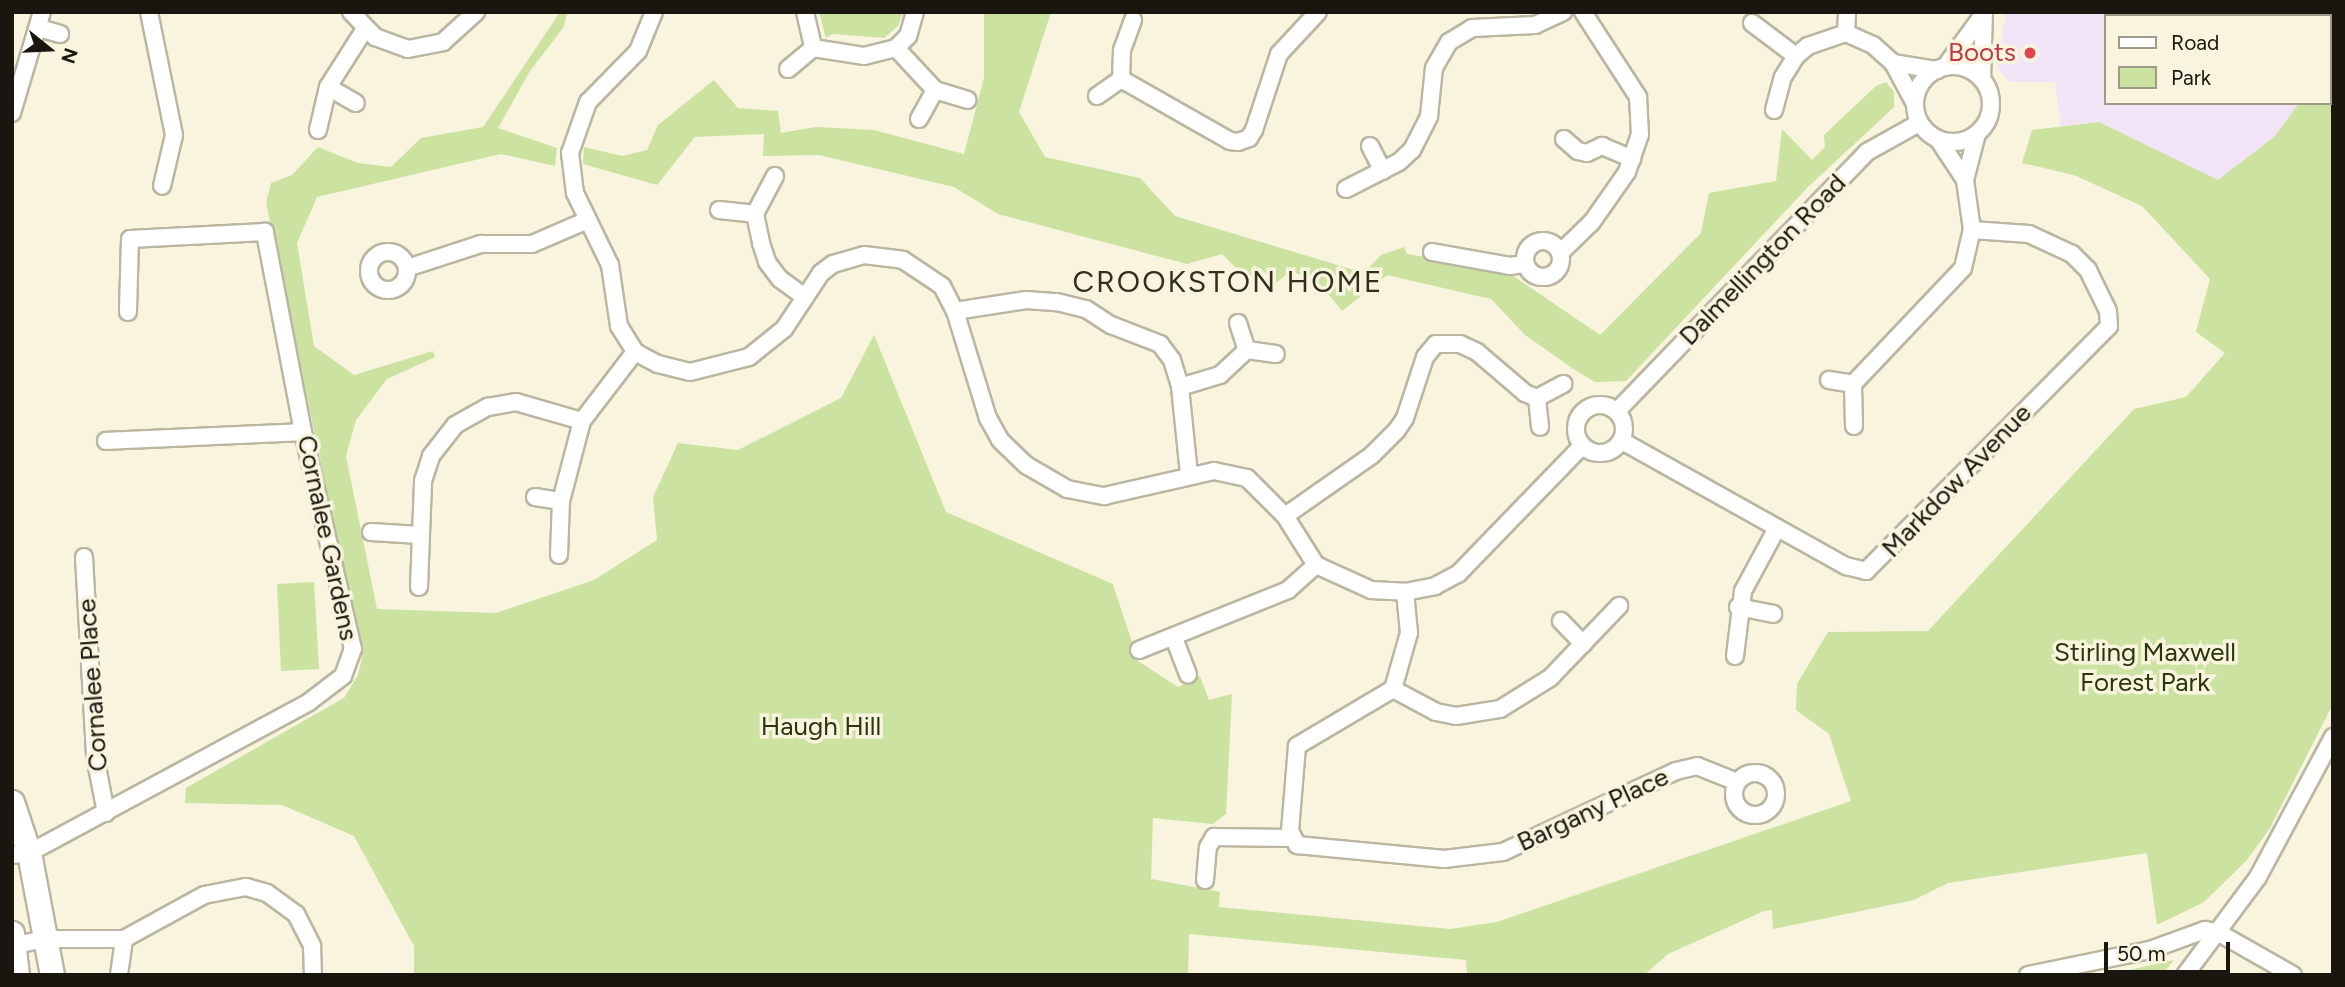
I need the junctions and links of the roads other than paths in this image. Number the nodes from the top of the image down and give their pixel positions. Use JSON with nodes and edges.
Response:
{"nodes":[{"id":1,"x":149,"y":12,"type":"edge"},
{"id":2,"x":351,"y":12,"type":"edge"},
{"id":3,"x":477,"y":12,"type":"edge"},
{"id":4,"x":654,"y":12,"type":"edge"},
{"id":5,"x":805,"y":12,"type":"edge"},
{"id":6,"x":915,"y":12,"type":"edge"},
{"id":7,"x":1563,"y":12,"type":"edge"},
{"id":8,"x":1583,"y":12,"type":"edge"},
{"id":9,"x":1847,"y":12,"type":"edge"},
{"id":10,"x":1983,"y":13,"type":"edge"},
{"id":11,"x":1311,"y":14,"type":"edge"},
{"id":12,"x":41,"y":20,"type":"edge"},
{"id":13,"x":1133,"y":20,"type":"dead end"},
{"id":14,"x":1752,"y":23,"type":"dead end"},
{"id":15,"x":365,"y":29,"type":"junction"},
{"id":16,"x":1846,"y":33,"type":"junction"},
{"id":17,"x":60,"y":34,"type":"dead end"},
{"id":18,"x":813,"y":48,"type":"junction"},
{"id":19,"x":896,"y":48,"type":"junction"},
{"id":20,"x":1796,"y":56,"type":"junction"},
{"id":21,"x":1893,"y":63,"type":"junction"},
{"id":22,"x":1941,"y":68,"type":"junction"},
{"id":23,"x":788,"y":69,"type":"dead end"},
{"id":24,"x":1121,"y":79,"type":"junction"},
{"id":25,"x":1982,"y":79,"type":"junction"},
{"id":26,"x":328,"y":88,"type":"junction"},
{"id":27,"x":935,"y":90,"type":"junction"},
{"id":28,"x":1097,"y":96,"type":"dead end"},
{"id":29,"x":968,"y":100,"type":"dead end"},
{"id":30,"x":1914,"y":102,"type":"junction"},
{"id":31,"x":356,"y":103,"type":"dead end"},
{"id":32,"x":1773,"y":110,"type":"dead end"},
{"id":33,"x":12,"y":113,"type":"edge"},
{"id":34,"x":919,"y":119,"type":"dead end"},
{"id":35,"x":1919,"y":122,"type":"junction"},
{"id":36,"x":318,"y":130,"type":"dead end"},
{"id":37,"x":1977,"y":134,"type":"junction"},
{"id":38,"x":1564,"y":139,"type":"dead end"},
{"id":39,"x":1938,"y":139,"type":"junction"},
{"id":40,"x":1370,"y":146,"type":"dead end"},
{"id":41,"x":1632,"y":159,"type":"junction"},
{"id":42,"x":1383,"y":171,"type":"junction"},
{"id":43,"x":775,"y":176,"type":"dead end"},
{"id":44,"x":1965,"y":180,"type":"junction"},
{"id":45,"x":162,"y":186,"type":"dead end"},
{"id":46,"x":1346,"y":189,"type":"dead end"},
{"id":47,"x":719,"y":210,"type":"dead end"},
{"id":48,"x":755,"y":214,"type":"junction"},
{"id":49,"x":588,"y":220,"type":"junction"},
{"id":50,"x":1972,"y":230,"type":"junction"},
{"id":51,"x":1432,"y":252,"type":"dead end"},
{"id":52,"x":1561,"y":252,"type":"junction"},
{"id":53,"x":1525,"y":264,"type":"junction"},
{"id":54,"x":407,"y":268,"type":"dead end"},
{"id":55,"x":805,"y":297,"type":"junction"},
{"id":56,"x":955,"y":311,"type":"junction"},
{"id":57,"x":128,"y":312,"type":"dead end"},
{"id":58,"x":1238,"y":323,"type":"dead end"},
{"id":59,"x":1247,"y":350,"type":"junction"},
{"id":60,"x":635,"y":352,"type":"junction"},
{"id":61,"x":1276,"y":354,"type":"dead end"},
{"id":62,"x":1829,"y":380,"type":"dead end"},
{"id":63,"x":1563,"y":384,"type":"dead end"},
{"id":64,"x":1853,"y":384,"type":"junction"},
{"id":65,"x":1180,"y":387,"type":"junction"},
{"id":66,"x":1537,"y":397,"type":"junction"},
{"id":67,"x":1617,"y":411,"type":"junction"},
{"id":68,"x":582,"y":421,"type":"junction"},
{"id":69,"x":1854,"y":426,"type":"dead end"},
{"id":70,"x":1540,"y":427,"type":"dead end"},
{"id":71,"x":303,"y":432,"type":"junction"},
{"id":72,"x":1622,"y":440,"type":"junction"},
{"id":73,"x":106,"y":441,"type":"dead end"},
{"id":74,"x":1582,"y":446,"type":"junction"},
{"id":75,"x":1189,"y":474,"type":"junction"},
{"id":76,"x":535,"y":497,"type":"dead end"},
{"id":77,"x":561,"y":501,"type":"junction"},
{"id":78,"x":1285,"y":516,"type":"junction"},
{"id":79,"x":1777,"y":528,"type":"junction"},
{"id":80,"x":371,"y":532,"type":"dead end"},
{"id":81,"x":420,"y":535,"type":"junction"},
{"id":82,"x":559,"y":555,"type":"dead end"},
{"id":83,"x":84,"y":557,"type":"dead end"},
{"id":84,"x":1316,"y":565,"type":"junction"},
{"id":85,"x":419,"y":587,"type":"dead end"},
{"id":86,"x":1405,"y":592,"type":"junction"},
{"id":87,"x":1619,"y":607,"type":"dead end"},
{"id":88,"x":1738,"y":607,"type":"junction"},
{"id":89,"x":1773,"y":614,"type":"dead end"},
{"id":90,"x":1561,"y":621,"type":"dead end"},
{"id":91,"x":1174,"y":638,"type":"junction"},
{"id":92,"x":1583,"y":644,"type":"junction"},
{"id":93,"x":1139,"y":650,"type":"dead end"},
{"id":94,"x":1735,"y":656,"type":"dead end"},
{"id":95,"x":1188,"y":674,"type":"dead end"},
{"id":96,"x":1393,"y":689,"type":"junction"},
{"id":97,"x":2333,"y":737,"type":"edge"},
{"id":98,"x":1737,"y":782,"type":"dead end"},
{"id":99,"x":12,"y":802,"type":"edge"},
{"id":100,"x":106,"y":813,"type":"junction"},
{"id":101,"x":1291,"y":838,"type":"junction"},
{"id":102,"x":21,"y":854,"type":"edge"},
{"id":103,"x":1205,"y":880,"type":"dead end"},
{"id":104,"x":2219,"y":933,"type":"junction"},
{"id":105,"x":13,"y":939,"type":"edge"},
{"id":106,"x":47,"y":939,"type":"junction"},
{"id":107,"x":124,"y":939,"type":"junction"},
{"id":108,"x":17,"y":975,"type":"edge"},
{"id":109,"x":52,"y":975,"type":"edge"},
{"id":110,"x":119,"y":975,"type":"edge"},
{"id":111,"x":313,"y":975,"type":"edge"},
{"id":112,"x":2028,"y":975,"type":"edge"},
{"id":113,"x":2185,"y":975,"type":"edge"},
{"id":114,"x":2293,"y":975,"type":"edge"}],
"edges":[{"from":1,"to":45,"type":"street"},
{"from":2,"to":15,"type":"street"},
{"from":3,"to":15,"type":"street"},
{"from":4,"to":49,"type":"street"},
{"from":5,"to":18,"type":"street"},
{"from":6,"to":19,"type":"street"},
{"from":7,"to":42,"type":"street"},
{"from":8,"to":41,"type":"street"},
{"from":9,"to":16,"type":"street"},
{"from":10,"to":22,"type":"street"},
{"from":10,"to":25,"type":"street"},
{"from":11,"to":24,"type":"street"},
{"from":12,"to":17,"type":"street"},
{"from":12,"to":33,"type":"street"},
{"from":13,"to":24,"type":"street"},
{"from":14,"to":20,"type":"street"},
{"from":15,"to":26,"type":"street"},
{"from":16,"to":20,"type":"street"},
{"from":16,"to":21,"type":"street"},
{"from":18,"to":19,"type":"street"},
{"from":18,"to":23,"type":"street"},
{"from":19,"to":27,"type":"street"},
{"from":20,"to":32,"type":"street"},
{"from":21,"to":22,"type":"street"},
{"from":21,"to":30,"type":"street"},
{"from":22,"to":25,"type":"street"},
{"from":22,"to":30,"type":"street"},
{"from":24,"to":28,"type":"street"},
{"from":25,"to":37,"type":"street"},
{"from":26,"to":31,"type":"street"},
{"from":26,"to":36,"type":"street"},
{"from":27,"to":29,"type":"street"},
{"from":27,"to":34,"type":"street"},
{"from":30,"to":35,"type":"street"},
{"from":35,"to":39,"type":"street"},
{"from":35,"to":67,"type":"street","name":"Dalmellington Road"},
{"from":37,"to":39,"type":"street"},
{"from":37,"to":44,"type":"street"},
{"from":38,"to":41,"type":"street"},
{"from":39,"to":44,"type":"street"},
{"from":40,"to":42,"type":"street"},
{"from":41,"to":52,"type":"street"},
{"from":42,"to":46,"type":"street"},
{"from":43,"to":48,"type":"street"},
{"from":44,"to":50,"type":"street"},
{"from":47,"to":48,"type":"street"},
{"from":48,"to":55,"type":"street"},
{"from":49,"to":54,"type":"street"},
{"from":49,"to":60,"type":"street"},
{"from":50,"to":64,"type":"street"},
{"from":50,"to":79,"type":"street","name":"Markdow Avenue"},
{"from":51,"to":53,"type":"street"},
{"from":52,"to":53,"type":"street"},
{"from":52,"to":53,"type":"street"},
{"from":55,"to":56,"type":"street"},
{"from":55,"to":60,"type":"street"},
{"from":56,"to":65,"type":"street"},
{"from":56,"to":75,"type":"street"},
{"from":57,"to":71,"type":"street","name":"Cornalee Gardens"},
{"from":58,"to":59,"type":"street"},
{"from":59,"to":61,"type":"street"},
{"from":59,"to":65,"type":"street"},
{"from":60,"to":68,"type":"street"},
{"from":62,"to":64,"type":"street"},
{"from":63,"to":66,"type":"street"},
{"from":64,"to":69,"type":"street"},
{"from":65,"to":75,"type":"street"},
{"from":66,"to":70,"type":"street"},
{"from":66,"to":78,"type":"street"},
{"from":67,"to":72,"type":"street"},
{"from":67,"to":74,"type":"street"},
{"from":68,"to":77,"type":"street"},
{"from":68,"to":81,"type":"street"},
{"from":71,"to":73,"type":"street"},
{"from":71,"to":100,"type":"street","name":"Cornalee Gardens"},
{"from":72,"to":74,"type":"street"},
{"from":72,"to":79,"type":"street","name":"Markdow Avenue"},
{"from":74,"to":86,"type":"street"},
{"from":75,"to":78,"type":"street"},
{"from":76,"to":77,"type":"street"},
{"from":77,"to":82,"type":"street"},
{"from":78,"to":84,"type":"street"},
{"from":79,"to":88,"type":"street"},
{"from":80,"to":81,"type":"street"},
{"from":81,"to":85,"type":"street"},
{"from":83,"to":100,"type":"street","name":"Cornalee Place"},
{"from":84,"to":86,"type":"street"},
{"from":84,"to":91,"type":"street"},
{"from":86,"to":96,"type":"street"},
{"from":87,"to":92,"type":"street"},
{"from":88,"to":89,"type":"street"},
{"from":88,"to":94,"type":"street"},
{"from":90,"to":92,"type":"street"},
{"from":91,"to":93,"type":"street"},
{"from":91,"to":95,"type":"street"},
{"from":92,"to":96,"type":"street"},
{"from":96,"to":101,"type":"street"},
{"from":97,"to":104,"type":"street"},
{"from":98,"to":101,"type":"street","name":"Bargany Place"},
{"from":99,"to":102,"type":"main road"},
{"from":100,"to":102,"type":"street","name":"Cornalee Gardens"},
{"from":101,"to":103,"type":"street","name":"Bargany Place"},
{"from":102,"to":106,"type":"main road"},
{"from":104,"to":112,"type":"street"},
{"from":104,"to":113,"type":"street"},
{"from":104,"to":114,"type":"street"},
{"from":105,"to":106,"type":"street"},
{"from":105,"to":108,"type":"main road"},
{"from":106,"to":107,"type":"street"},
{"from":106,"to":109,"type":"main road"},
{"from":107,"to":110,"type":"street"},
{"from":107,"to":111,"type":"street"}]}
